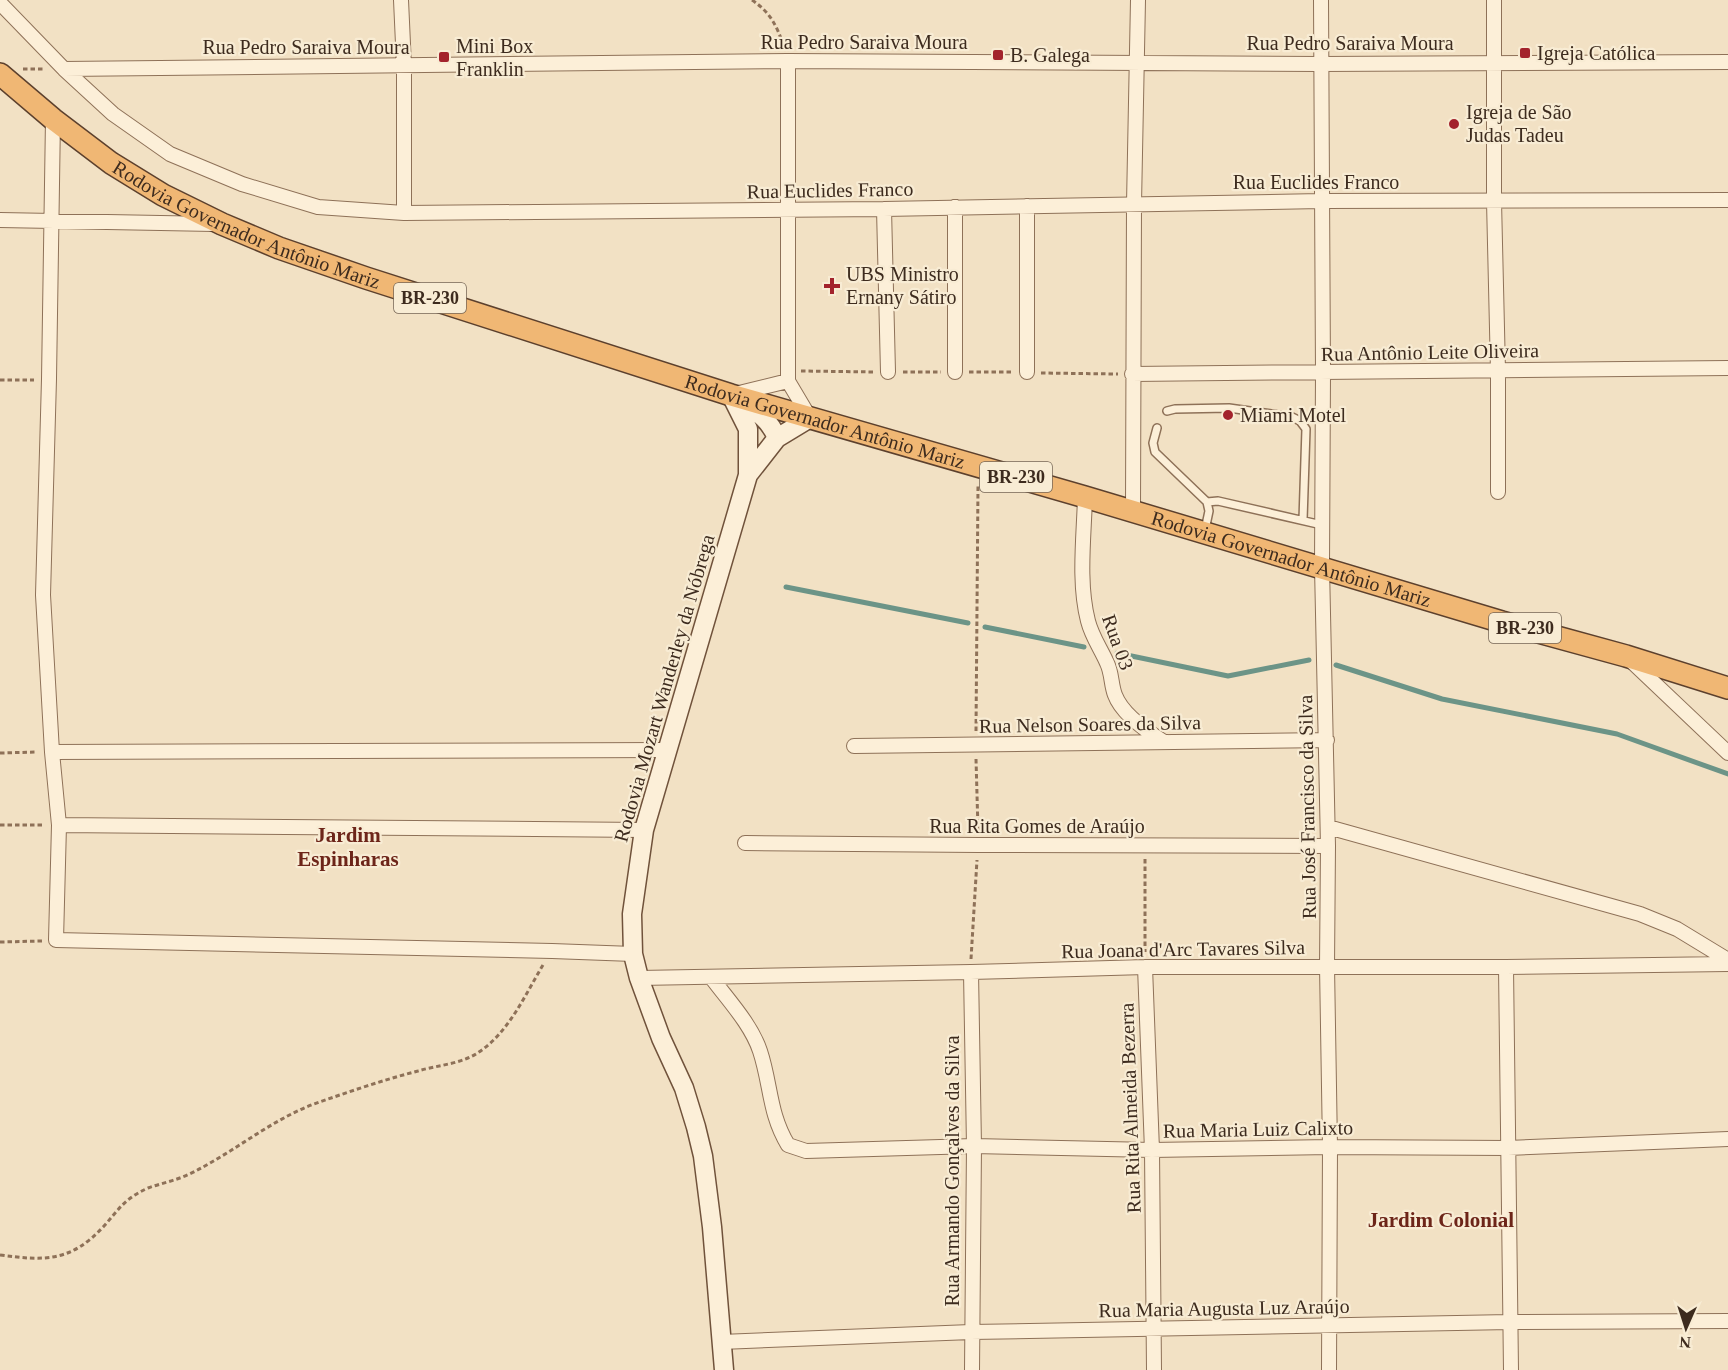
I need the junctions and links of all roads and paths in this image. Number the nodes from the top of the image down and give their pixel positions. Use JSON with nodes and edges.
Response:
{"nodes":[{"id":1,"x":402,"y":0,"type":"edge"},
{"id":2,"x":752,"y":0,"type":"edge"},
{"id":3,"x":1138,"y":0,"type":"edge"},
{"id":4,"x":1321,"y":0,"type":"edge"},
{"id":5,"x":1494,"y":0,"type":"edge"},
{"id":6,"x":0,"y":3,"type":"edge"},
{"id":7,"x":788,"y":61,"type":"junction"},
{"id":8,"x":1136,"y":62,"type":"junction"},
{"id":9,"x":1728,"y":62,"type":"edge"},
{"id":10,"x":1320,"y":63,"type":"junction"},
{"id":11,"x":1495,"y":63,"type":"junction"},
{"id":12,"x":404,"y":66,"type":"junction"},
{"id":13,"x":21,"y":69,"type":"dead end"},
{"id":14,"x":64,"y":69,"type":"junction"},
{"id":15,"x":0,"y":74,"type":"edge"},
{"id":16,"x":53,"y":119,"type":"junction"},
{"id":17,"x":1728,"y":200,"type":"edge"},
{"id":18,"x":1321,"y":201,"type":"junction"},
{"id":19,"x":1494,"y":201,"type":"junction"},
{"id":20,"x":1134,"y":204,"type":"junction"},
{"id":21,"x":1028,"y":206,"type":"junction"},
{"id":22,"x":955,"y":207,"type":"junction"},
{"id":23,"x":884,"y":209,"type":"junction"},
{"id":24,"x":788,"y":210,"type":"junction"},
{"id":25,"x":404,"y":213,"type":"junction"},
{"id":26,"x":0,"y":220,"type":"edge"},
{"id":27,"x":52,"y":220,"type":"junction"},
{"id":28,"x":222,"y":224,"type":"junction"},
{"id":29,"x":1728,"y":368,"type":"edge"},
{"id":30,"x":1498,"y":371,"type":"junction"},
{"id":31,"x":888,"y":372,"type":"dead end"},
{"id":32,"x":956,"y":372,"type":"dead end"},
{"id":33,"x":1027,"y":372,"type":"dead end"},
{"id":34,"x":1323,"y":373,"type":"junction"},
{"id":35,"x":1132,"y":374,"type":"junction"},
{"id":36,"x":50,"y":379,"type":"junction"},
{"id":37,"x":0,"y":380,"type":"edge"},
{"id":38,"x":788,"y":381,"type":"junction"},
{"id":39,"x":731,"y":394,"type":"junction"},
{"id":40,"x":1167,"y":411,"type":"dead end"},
{"id":41,"x":810,"y":418,"type":"junction"},
{"id":42,"x":766,"y":420,"type":"junction"},
{"id":43,"x":1157,"y":428,"type":"dead end"},
{"id":44,"x":748,"y":429,"type":"junction"},
{"id":45,"x":777,"y":438,"type":"junction"},
{"id":46,"x":978,"y":466,"type":"junction"},
{"id":47,"x":748,"y":475,"type":"junction"},
{"id":48,"x":1498,"y":492,"type":"dead end"},
{"id":49,"x":1085,"y":496,"type":"junction"},
{"id":50,"x":1207,"y":502,"type":"junction"},
{"id":51,"x":1133,"y":511,"type":"junction"},
{"id":52,"x":1304,"y":520,"type":"junction"},
{"id":53,"x":1322,"y":525,"type":"junction"},
{"id":54,"x":1204,"y":532,"type":"junction"},
{"id":55,"x":1322,"y":567,"type":"junction"},
{"id":56,"x":1626,"y":656,"type":"junction"},
{"id":57,"x":1728,"y":688,"type":"edge"},
{"id":58,"x":1327,"y":740,"type":"junction"},
{"id":59,"x":1165,"y":743,"type":"junction"},
{"id":60,"x":976,"y":745,"type":"junction"},
{"id":61,"x":854,"y":746,"type":"dead end"},
{"id":62,"x":668,"y":750,"type":"junction"},
{"id":63,"x":52,"y":752,"type":"junction"},
{"id":64,"x":0,"y":753,"type":"edge"},
{"id":65,"x":1728,"y":753,"type":"edge"},
{"id":66,"x":0,"y":825,"type":"edge"},
{"id":67,"x":59,"y":825,"type":"junction"},
{"id":68,"x":1328,"y":827,"type":"junction"},
{"id":69,"x":644,"y":830,"type":"junction"},
{"id":70,"x":745,"y":843,"type":"dead end"},
{"id":71,"x":1145,"y":845,"type":"junction"},
{"id":72,"x":1328,"y":846,"type":"junction"},
{"id":73,"x":56,"y":940,"type":"junction"},
{"id":74,"x":0,"y":942,"type":"edge"},
{"id":75,"x":552,"y":951,"type":"junction"},
{"id":76,"x":633,"y":954,"type":"junction"},
{"id":77,"x":1728,"y":962,"type":"edge"},
{"id":78,"x":1327,"y":966,"type":"junction"},
{"id":79,"x":1145,"y":967,"type":"junction"},
{"id":80,"x":1506,"y":967,"type":"junction"},
{"id":81,"x":971,"y":972,"type":"junction"},
{"id":82,"x":711,"y":977,"type":"junction"},
{"id":83,"x":639,"y":978,"type":"junction"},
{"id":84,"x":1728,"y":1139,"type":"edge"},
{"id":85,"x":974,"y":1146,"type":"junction"},
{"id":86,"x":1330,"y":1147,"type":"junction"},
{"id":87,"x":1508,"y":1148,"type":"junction"},
{"id":88,"x":1152,"y":1150,"type":"junction"},
{"id":89,"x":0,"y":1255,"type":"edge"},
{"id":90,"x":1728,"y":1321,"type":"edge"},
{"id":91,"x":1510,"y":1322,"type":"junction"},
{"id":92,"x":1328,"y":1326,"type":"junction"},
{"id":93,"x":1154,"y":1328,"type":"junction"},
{"id":94,"x":971,"y":1332,"type":"junction"},
{"id":95,"x":721,"y":1342,"type":"junction"},
{"id":96,"x":724,"y":1370,"type":"edge"},
{"id":97,"x":972,"y":1370,"type":"edge"},
{"id":98,"x":1154,"y":1370,"type":"edge"},
{"id":99,"x":1329,"y":1370,"type":"edge"},
{"id":100,"x":1510,"y":1370,"type":"edge"}],
"edges":[{"from":1,"to":12,"type":"street"},
{"from":2,"to":7,"type":"path"},
{"from":3,"to":8,"type":"street"},
{"from":4,"to":10,"type":"street","name":"Rua José Francisco da Silva"},
{"from":5,"to":11,"type":"street"},
{"from":6,"to":14,"type":"street","name":"Rua Euclides Franco"},
{"from":7,"to":8,"type":"street","name":"Rua Pedro Saraiva Moura"},
{"from":7,"to":12,"type":"street","name":"Rua Pedro Saraiva Moura"},
{"from":7,"to":24,"type":"street"},
{"from":8,"to":10,"type":"street","name":"Rua Pedro Saraiva Moura"},
{"from":8,"to":20,"type":"street"},
{"from":9,"to":11,"type":"street","name":"Rua Pedro Saraiva Moura"},
{"from":10,"to":11,"type":"street","name":"Rua Pedro Saraiva Moura"},
{"from":10,"to":18,"type":"street","name":"Rua José Francisco da Silva"},
{"from":11,"to":19,"type":"street"},
{"from":12,"to":14,"type":"street","name":"Rua Pedro Saraiva Moura"},
{"from":12,"to":25,"type":"street"},
{"from":13,"to":14,"type":"path"},
{"from":14,"to":25,"type":"street","name":"Rua Euclides Franco"},
{"from":15,"to":16,"type":"highway","name":"Rodovia Governador Antônio Mariz","number":"BR-230"},
{"from":16,"to":27,"type":"street"},
{"from":16,"to":28,"type":"highway","name":"Rodovia Governador Antônio Mariz","number":"BR-230"},
{"from":17,"to":19,"type":"street","name":"Rua Euclides Franco"},
{"from":18,"to":19,"type":"street","name":"Rua Euclides Franco"},
{"from":18,"to":20,"type":"street","name":"Rua Euclides Franco"},
{"from":18,"to":34,"type":"street","name":"Rua José Francisco da Silva"},
{"from":19,"to":30,"type":"street"},
{"from":20,"to":21,"type":"street","name":"Rua Euclides Franco"},
{"from":20,"to":35,"type":"street"},
{"from":21,"to":22,"type":"street","name":"Rua Euclides Franco"},
{"from":21,"to":33,"type":"street"},
{"from":22,"to":23,"type":"street","name":"Rua Euclides Franco"},
{"from":22,"to":32,"type":"street"},
{"from":23,"to":24,"type":"street","name":"Rua Euclides Franco"},
{"from":23,"to":31,"type":"street"},
{"from":24,"to":25,"type":"street","name":"Rua Euclides Franco"},
{"from":24,"to":38,"type":"street"},
{"from":26,"to":27,"type":"street"},
{"from":27,"to":28,"type":"street"},
{"from":27,"to":36,"type":"street"},
{"from":28,"to":39,"type":"highway","name":"Rodovia Governador Antônio Mariz","number":"BR-230"},
{"from":29,"to":30,"type":"street","name":"Rua Antônio Leite Oliveira"},
{"from":30,"to":34,"type":"street","name":"Rua Antônio Leite Oliveira"},
{"from":30,"to":48,"type":"street"},
{"from":34,"to":35,"type":"street","name":"Rua Antônio Leite Oliveira"},
{"from":34,"to":53,"type":"street","name":"Rua José Francisco da Silva"},
{"from":35,"to":51,"type":"street"},
{"from":36,"to":37,"type":"path"},
{"from":36,"to":63,"type":"street"},
{"from":38,"to":39,"type":"street"},
{"from":38,"to":41,"type":"street"},
{"from":39,"to":41,"type":"highway","name":"Rodovia Governador Antônio Mariz","number":"BR-230"},
{"from":39,"to":42,"type":"main road"},
{"from":39,"to":44,"type":"main road","name":"Rodovia Mozart Wanderley da Nóbrega"},
{"from":40,"to":52,"type":"lane"},
{"from":41,"to":42,"type":"main road"},
{"from":41,"to":45,"type":"main road","name":"Rodovia Mozart Wanderley da Nóbrega"},
{"from":41,"to":46,"type":"highway","name":"Rodovia Governador Antônio Mariz","number":"BR-230"},
{"from":42,"to":44,"type":"main road"},
{"from":42,"to":45,"type":"main road"},
{"from":43,"to":50,"type":"lane"},
{"from":44,"to":47,"type":"main road","name":"Rodovia Mozart Wanderley da Nóbrega"},
{"from":45,"to":47,"type":"main road","name":"Rodovia Mozart Wanderley da Nóbrega"},
{"from":46,"to":49,"type":"highway","name":"Rodovia Governador Antônio Mariz","number":"BR-230"},
{"from":46,"to":60,"type":"path"},
{"from":47,"to":62,"type":"main road","name":"Rodovia Mozart Wanderley da Nóbrega"},
{"from":49,"to":51,"type":"highway","name":"Rodovia Governador Antônio Mariz","number":"BR-230"},
{"from":49,"to":59,"type":"street","name":"Rua 03"},
{"from":50,"to":52,"type":"lane"},
{"from":50,"to":54,"type":"lane"},
{"from":51,"to":54,"type":"highway","name":"Rodovia Governador Antônio Mariz","number":"BR-230"},
{"from":52,"to":53,"type":"lane"},
{"from":53,"to":55,"type":"street","name":"Rua José Francisco da Silva"},
{"from":54,"to":55,"type":"highway","name":"Rodovia Governador Antônio Mariz","number":"BR-230"},
{"from":55,"to":56,"type":"highway","name":"Rodovia Governador Antônio Mariz","number":"BR-230"},
{"from":55,"to":58,"type":"street","name":"Rua José Francisco da Silva"},
{"from":56,"to":57,"type":"highway","name":"Rodovia Governador Antônio Mariz","number":"BR-230"},
{"from":56,"to":65,"type":"street"},
{"from":58,"to":59,"type":"street","name":"Rua Nelson Soares da Silva"},
{"from":58,"to":68,"type":"street","name":"Rua José Francisco da Silva"},
{"from":59,"to":60,"type":"street","name":"Rua Nelson Soares da Silva"},
{"from":60,"to":61,"type":"street","name":"Rua Nelson Soares da Silva"},
{"from":62,"to":63,"type":"street"},
{"from":62,"to":69,"type":"main road","name":"Rodovia Mozart Wanderley da Nóbrega"},
{"from":63,"to":64,"type":"path"},
{"from":63,"to":67,"type":"street"},
{"from":66,"to":67,"type":"path"},
{"from":67,"to":69,"type":"street"},
{"from":67,"to":73,"type":"street"},
{"from":68,"to":72,"type":"street","name":"Rua José Francisco da Silva"},
{"from":68,"to":77,"type":"street"},
{"from":69,"to":76,"type":"main road","name":"Rodovia Mozart Wanderley da Nóbrega"},
{"from":70,"to":71,"type":"street","name":"Rua Rita Gomes de Araújo"},
{"from":71,"to":72,"type":"street","name":"Rua Rita Gomes de Araújo"},
{"from":71,"to":79,"type":"path"},
{"from":72,"to":78,"type":"street","name":"Rua José Francisco da Silva"},
{"from":73,"to":74,"type":"path"},
{"from":73,"to":75,"type":"street"},
{"from":75,"to":76,"type":"street"},
{"from":75,"to":89,"type":"path"},
{"from":76,"to":83,"type":"main road","name":"Rodovia Mozart Wanderley da Nóbrega"},
{"from":77,"to":80,"type":"street","name":"Rua Joana d'Arc Tavares Silva"},
{"from":78,"to":79,"type":"street","name":"Rua Joana d'Arc Tavares Silva"},
{"from":78,"to":80,"type":"street","name":"Rua Joana d'Arc Tavares Silva"},
{"from":78,"to":86,"type":"street","name":"Rua José Francisco da Silva"},
{"from":79,"to":81,"type":"street","name":"Rua Joana d'Arc Tavares Silva"},
{"from":79,"to":88,"type":"street","name":"Rua Rita Almeida Bezerra"},
{"from":80,"to":87,"type":"street"},
{"from":81,"to":82,"type":"street","name":"Rua Joana d'Arc Tavares Silva"},
{"from":81,"to":85,"type":"street","name":"Rua Armando Gonçalves da Silva"},
{"from":82,"to":83,"type":"street","name":"Rua Joana d'Arc Tavares Silva"},
{"from":82,"to":85,"type":"street","name":"Rua Maria Luiz Calixto"},
{"from":83,"to":95,"type":"main road","name":"Rodovia Mozart Wanderley da Nóbrega"},
{"from":84,"to":87,"type":"street","name":"Rua Maria Luiz Calixto"},
{"from":85,"to":88,"type":"street","name":"Rua Maria Luiz Calixto"},
{"from":85,"to":94,"type":"street","name":"Rua Armando Gonçalves da Silva"},
{"from":86,"to":87,"type":"street","name":"Rua Maria Luiz Calixto"},
{"from":86,"to":88,"type":"street","name":"Rua Maria Luiz Calixto"},
{"from":86,"to":92,"type":"street","name":"Rua José Francisco da Silva"},
{"from":87,"to":91,"type":"street"},
{"from":88,"to":93,"type":"street","name":"Rua Rita Almeida Bezerra"},
{"from":90,"to":91,"type":"street","name":"Rua Maria Augusta Luz Araújo"},
{"from":91,"to":92,"type":"street","name":"Rua Maria Augusta Luz Araújo"},
{"from":91,"to":100,"type":"street"},
{"from":92,"to":93,"type":"street","name":"Rua Maria Augusta Luz Araújo"},
{"from":92,"to":99,"type":"street","name":"Rua José Francisco da Silva"},
{"from":93,"to":94,"type":"street","name":"Rua Maria Augusta Luz Araújo"},
{"from":93,"to":98,"type":"street","name":"Rua Rita Almeida Bezerra"},
{"from":94,"to":95,"type":"street","name":"Rua Maria Augusta Luz Araújo"},
{"from":94,"to":97,"type":"street","name":"Rua Armando Gonçalves da Silva"},
{"from":95,"to":96,"type":"main road","name":"Rodovia Mozart Wanderley da Nóbrega"}]}
